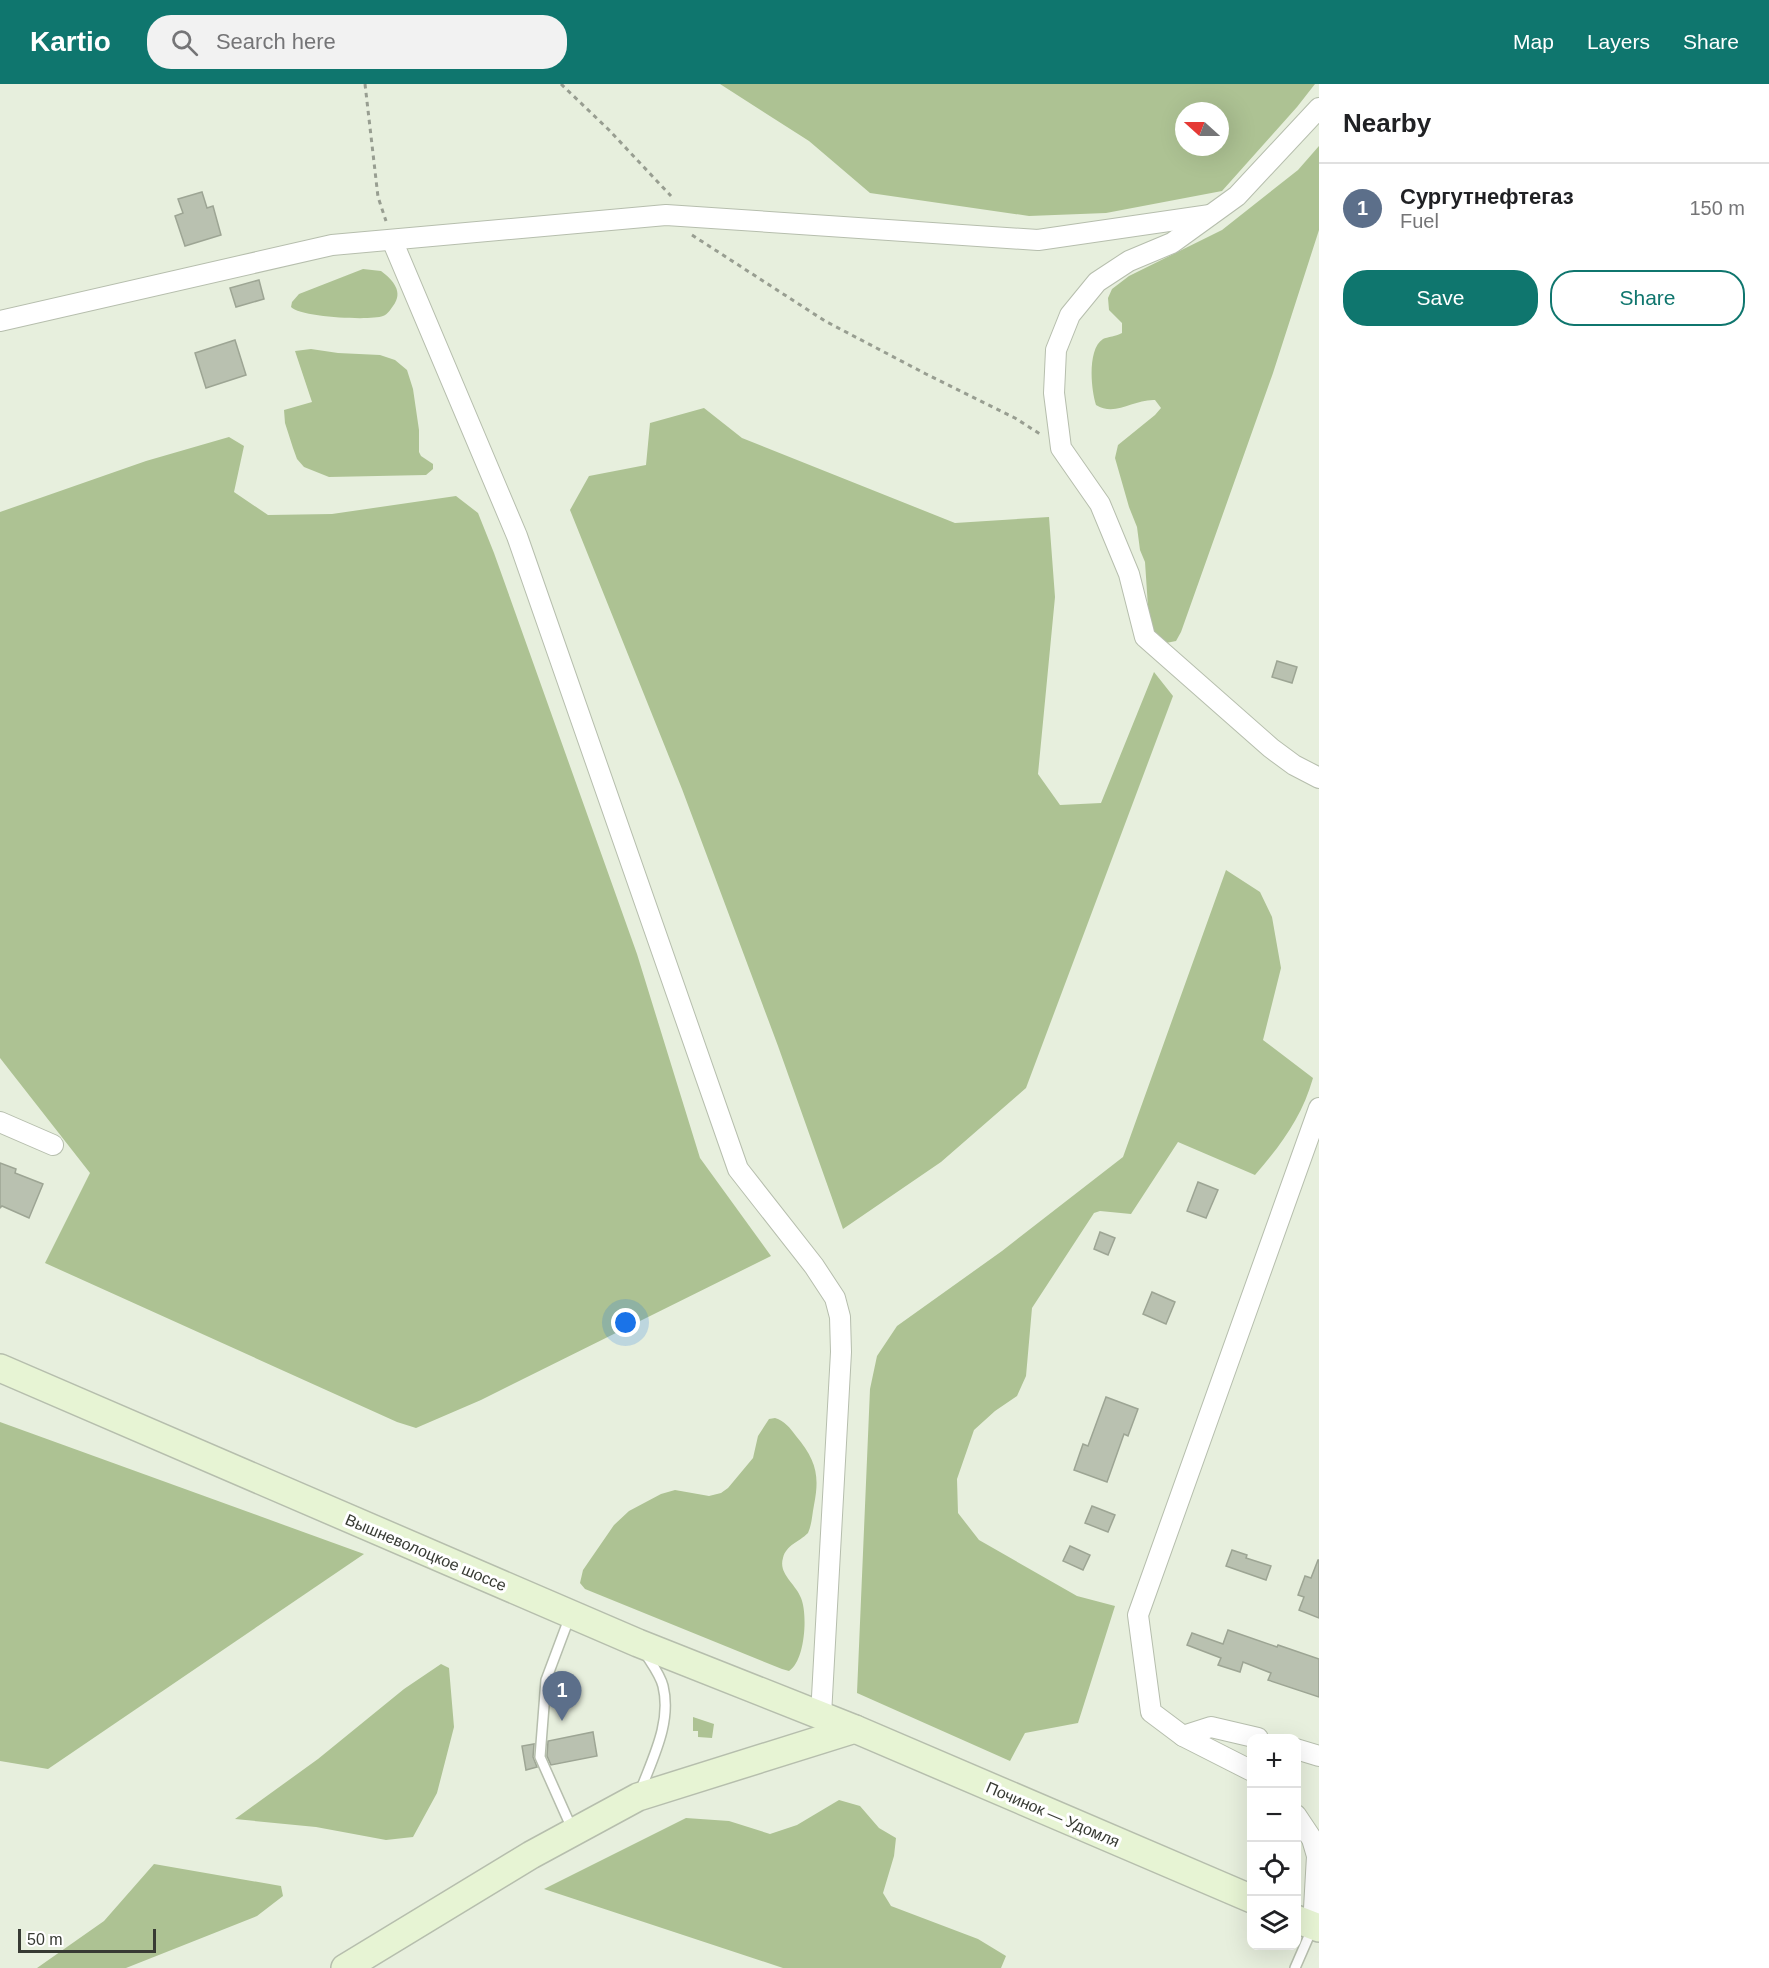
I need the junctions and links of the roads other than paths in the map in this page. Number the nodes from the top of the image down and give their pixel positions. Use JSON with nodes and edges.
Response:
{"nodes":[{"id":1,"x":1319,"y":108,"type":"edge"},
{"id":2,"x":1210,"y":215,"type":"junction"},
{"id":3,"x":392,"y":240,"type":"junction"},
{"id":4,"x":0,"y":321,"type":"edge"},
{"id":5,"x":1319,"y":778,"type":"edge"},
{"id":6,"x":1319,"y":1108,"type":"edge"},
{"id":7,"x":0,"y":1122,"type":"edge"},
{"id":8,"x":53,"y":1145,"type":"dead end"},
{"id":9,"x":0,"y":1368,"type":"edge"},
{"id":10,"x":571,"y":1614,"type":"junction"},
{"id":11,"x":638,"y":1643,"type":"junction"},
{"id":12,"x":821,"y":1716,"type":"junction"},
{"id":13,"x":855,"y":1729,"type":"junction"},
{"id":14,"x":1247,"y":1735,"type":"edge"},
{"id":15,"x":1183,"y":1737,"type":"junction"},
{"id":16,"x":1301,"y":1751,"type":"edge"},
{"id":17,"x":1319,"y":1756,"type":"edge"},
{"id":18,"x":1247,"y":1770,"type":"edge"},
{"id":19,"x":638,"y":1797,"type":"junction"},
{"id":20,"x":1301,"y":1821,"type":"edge"},
{"id":21,"x":574,"y":1831,"type":"junction"},
{"id":22,"x":1316,"y":1838,"type":"edge"},
{"id":23,"x":1247,"y":1897,"type":"edge"},
{"id":24,"x":1309,"y":1924,"type":"edge"},
{"id":25,"x":345,"y":1968,"type":"edge"},
{"id":26,"x":1295,"y":1968,"type":"edge"}],
"edges":[{"from":1,"to":2,"type":"street"},
{"from":2,"to":3,"type":"street"},
{"from":2,"to":5,"type":"street"},
{"from":3,"to":4,"type":"street"},
{"from":3,"to":12,"type":"street"},
{"from":6,"to":15,"type":"street"},
{"from":7,"to":8,"type":"street"},
{"from":9,"to":10,"type":"main road","name":"Вышневолоцкое шоссе"},
{"from":10,"to":11,"type":"main road","name":"Вышневолоцкое шоссе"},
{"from":10,"to":21,"type":"lane"},
{"from":11,"to":12,"type":"main road","name":"Вышневолоцкое шоссе"},
{"from":11,"to":19,"type":"lane"},
{"from":12,"to":13,"type":"main road","name":"Вышневолоцкое шоссе"},
{"from":13,"to":19,"type":"main road"},
{"from":13,"to":23,"type":"main road","name":"Починок — Удомля"},
{"from":14,"to":15,"type":"street"},
{"from":15,"to":18,"type":"street"},
{"from":16,"to":17,"type":"street"},
{"from":19,"to":21,"type":"main road"},
{"from":20,"to":22,"type":"street"},
{"from":21,"to":25,"type":"main road"},
{"from":22,"to":24,"type":"street"},
{"from":24,"to":26,"type":"lane"}]}
